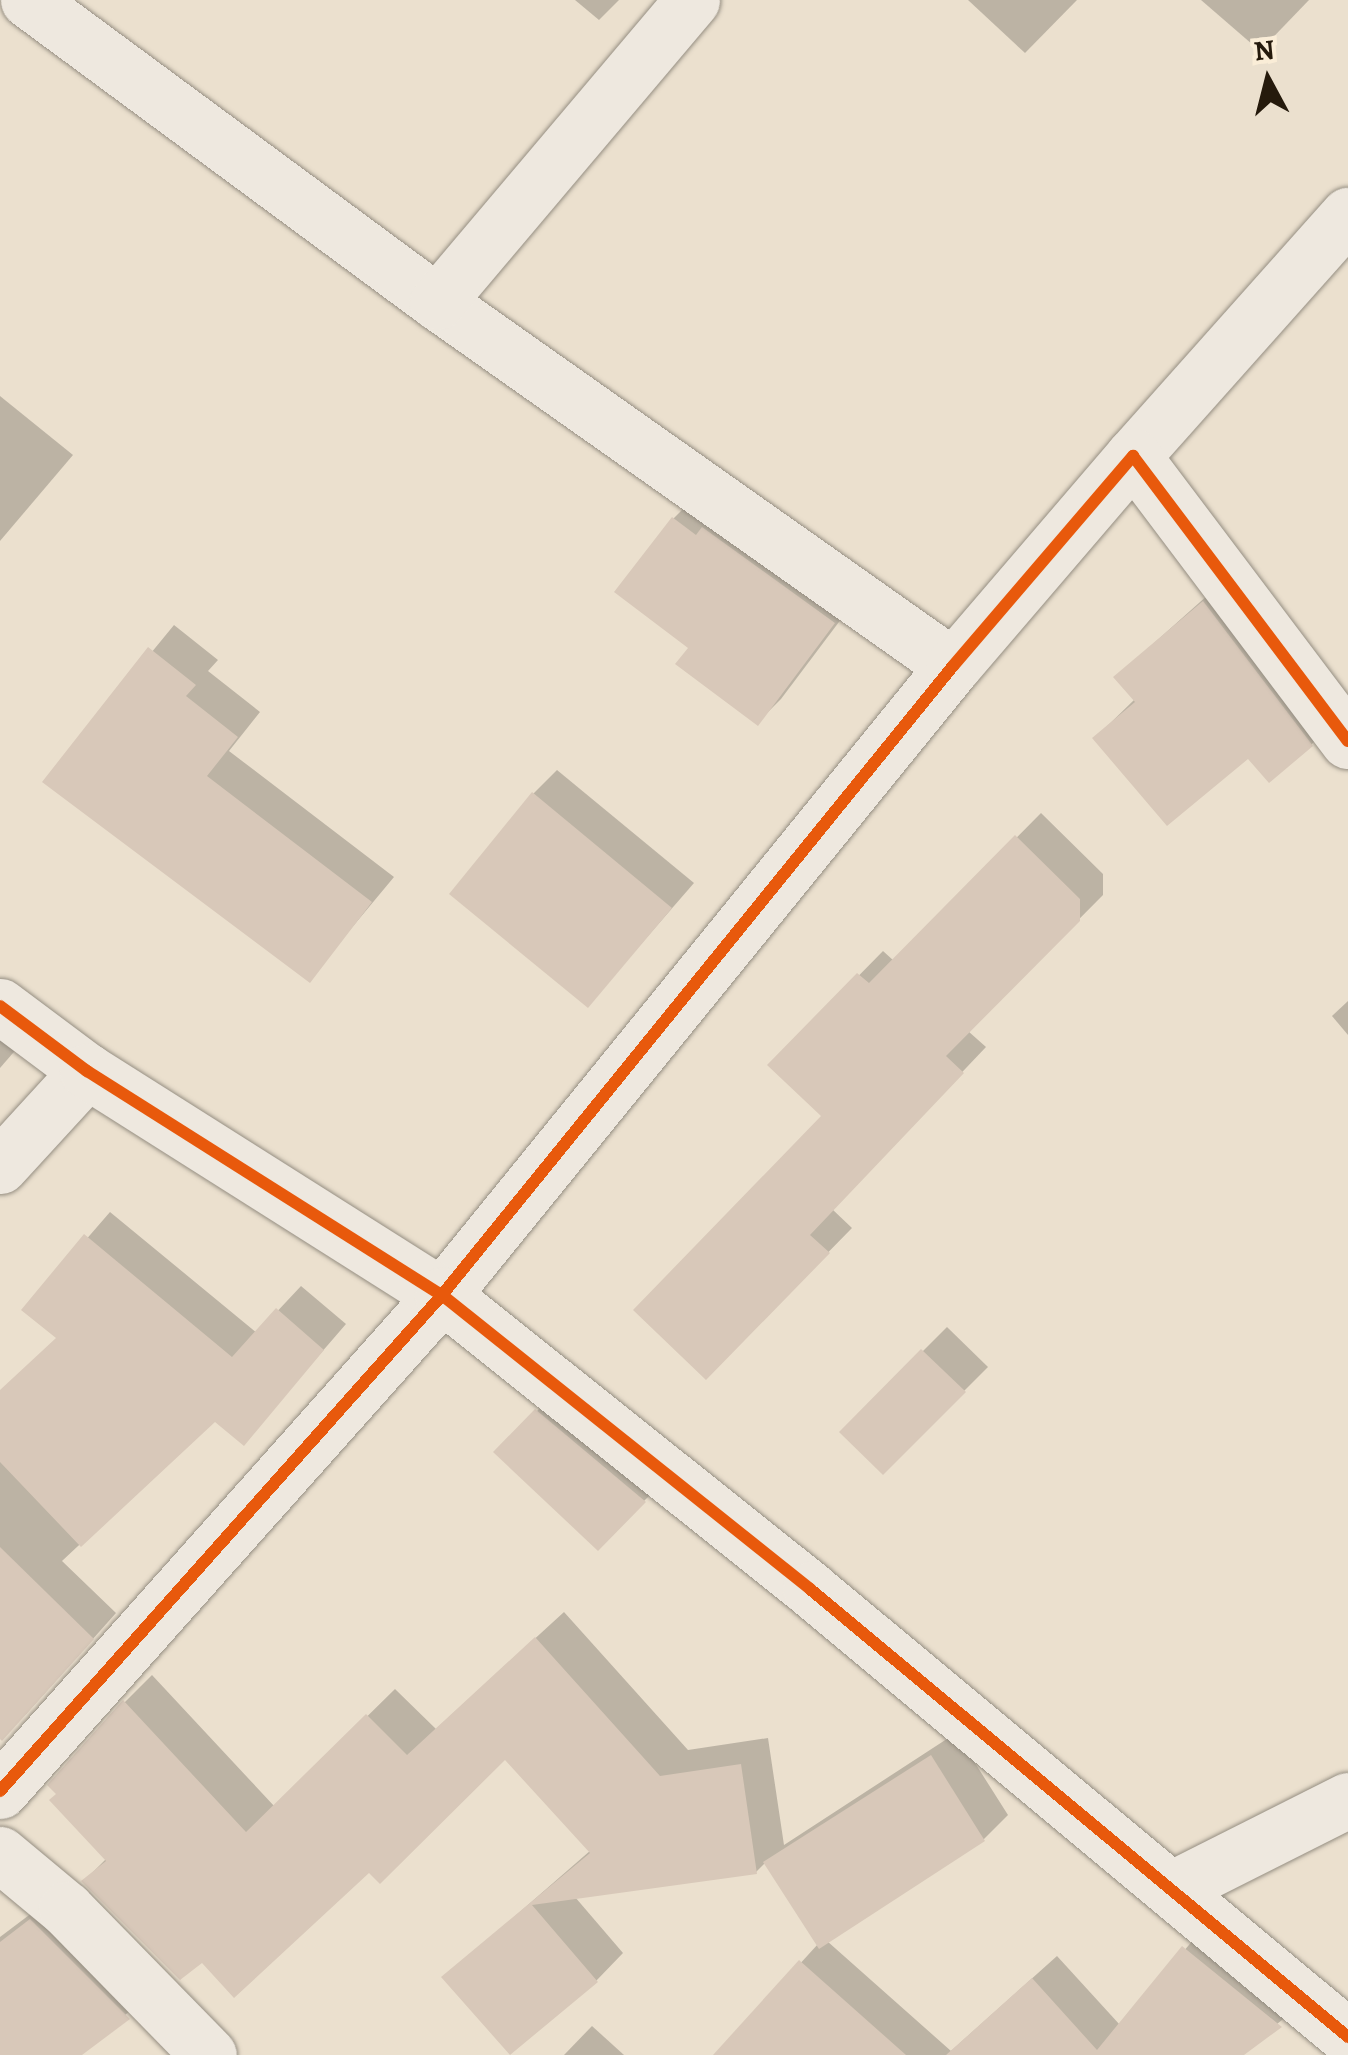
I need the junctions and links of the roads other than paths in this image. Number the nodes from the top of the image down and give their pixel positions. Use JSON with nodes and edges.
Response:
{"nodes":[{"id":1,"x":28,"y":0,"type":"edge"},
{"id":2,"x":692,"y":0,"type":"edge"},
{"id":3,"x":1348,"y":214,"type":"edge"},
{"id":4,"x":437,"y":302,"type":"junction"},
{"id":5,"x":1133,"y":456,"type":"junction"},
{"id":6,"x":953,"y":666,"type":"junction"},
{"id":7,"x":1348,"y":741,"type":"edge"},
{"id":8,"x":0,"y":1006,"type":"edge"},
{"id":9,"x":87,"y":1071,"type":"junction"},
{"id":10,"x":0,"y":1166,"type":"edge"},
{"id":11,"x":442,"y":1295,"type":"junction"},
{"id":12,"x":0,"y":1792,"type":"edge"},
{"id":13,"x":1348,"y":1800,"type":"edge"},
{"id":14,"x":0,"y":1854,"type":"edge"},
{"id":15,"x":1171,"y":1889,"type":"junction"},
{"id":16,"x":1348,"y":2037,"type":"edge"},
{"id":17,"x":209,"y":2055,"type":"edge"}],
"edges":[{"from":1,"to":4,"type":"street"},
{"from":2,"to":4,"type":"street"},
{"from":3,"to":5,"type":"street"},
{"from":4,"to":6,"type":"street"},
{"from":5,"to":6,"type":"street"},
{"from":5,"to":7,"type":"street"},
{"from":6,"to":11,"type":"street"},
{"from":8,"to":9,"type":"street"},
{"from":9,"to":10,"type":"street"},
{"from":9,"to":11,"type":"street"},
{"from":11,"to":12,"type":"street"},
{"from":11,"to":15,"type":"street"},
{"from":13,"to":15,"type":"street"},
{"from":14,"to":17,"type":"street"},
{"from":15,"to":16,"type":"street"}]}
